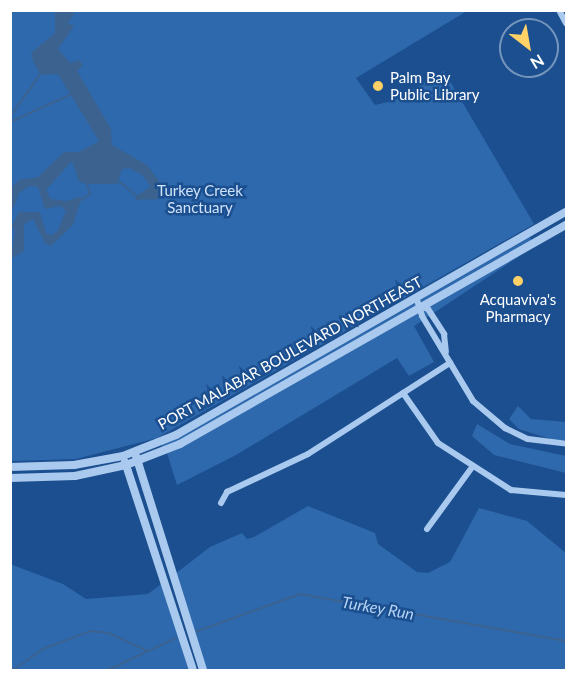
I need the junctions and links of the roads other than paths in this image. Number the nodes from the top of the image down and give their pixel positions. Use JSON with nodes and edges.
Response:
{"nodes":[{"id":1,"x":559,"y":10,"type":"edge"},
{"id":2,"x":567,"y":23,"type":"edge"},
{"id":3,"x":567,"y":212,"type":"edge"},
{"id":4,"x":567,"y":225,"type":"edge"},
{"id":5,"x":416,"y":297,"type":"junction"},
{"id":6,"x":422,"y":307,"type":"junction"},
{"id":7,"x":446,"y":352,"type":"junction"},
{"id":8,"x":450,"y":363,"type":"junction"},
{"id":9,"x":403,"y":393,"type":"junction"},
{"id":10,"x":567,"y":444,"type":"edge"},
{"id":11,"x":123,"y":456,"type":"junction"},
{"id":12,"x":137,"y":457,"type":"junction"},
{"id":13,"x":74,"y":465,"type":"junction"},
{"id":14,"x":126,"y":465,"type":"junction"},
{"id":15,"x":473,"y":466,"type":"junction"},
{"id":16,"x":12,"y":467,"type":"edge"},
{"id":17,"x":75,"y":476,"type":"junction"},
{"id":18,"x":11,"y":478,"type":"edge"},
{"id":19,"x":567,"y":495,"type":"edge"},
{"id":20,"x":221,"y":503,"type":"dead end"},
{"id":21,"x":427,"y":530,"type":"dead end"},
{"id":22,"x":193,"y":670,"type":"edge"},
{"id":23,"x":203,"y":670,"type":"edge"}],
"edges":[{"from":1,"to":2,"type":"street"},
{"from":3,"to":5,"type":"street","name":"PORT MALABAR BOULEVARD NORTHEAST"},
{"from":4,"to":6,"type":"street","name":"PORT MALABAR BOULEVARD NORTHEAST"},
{"from":5,"to":6,"type":"street"},
{"from":5,"to":12,"type":"street","name":"PORT MALABAR BOULEVARD NORTHEAST"},
{"from":6,"to":7,"type":"street"},
{"from":6,"to":7,"type":"street"},
{"from":6,"to":12,"type":"street","name":"PORT MALABAR BOULEVARD NORTHEAST"},
{"from":7,"to":8,"type":"street"},
{"from":8,"to":9,"type":"street"},
{"from":8,"to":10,"type":"street"},
{"from":9,"to":15,"type":"street"},
{"from":9,"to":20,"type":"street"},
{"from":11,"to":12,"type":"street","name":"PORT MALABAR BOULEVARD NORTHEAST"},
{"from":11,"to":13,"type":"street","name":"PORT MALABAR BOULEVARD NORTHEAST"},
{"from":11,"to":14,"type":"street"},
{"from":12,"to":14,"type":"street","name":"PORT MALABAR BOULEVARD NORTHEAST"},
{"from":12,"to":23,"type":"street"},
{"from":13,"to":16,"type":"street","name":"PORT MALABAR BOULEVARD NORTHEAST"},
{"from":13,"to":17,"type":"street"},
{"from":14,"to":17,"type":"street","name":"PORT MALABAR BOULEVARD NORTHEAST"},
{"from":14,"to":22,"type":"street"},
{"from":15,"to":19,"type":"street"},
{"from":15,"to":21,"type":"street"},
{"from":16,"to":18,"type":"street"},
{"from":17,"to":18,"type":"street","name":"PORT MALABAR BOULEVARD NORTHEAST"}]}
